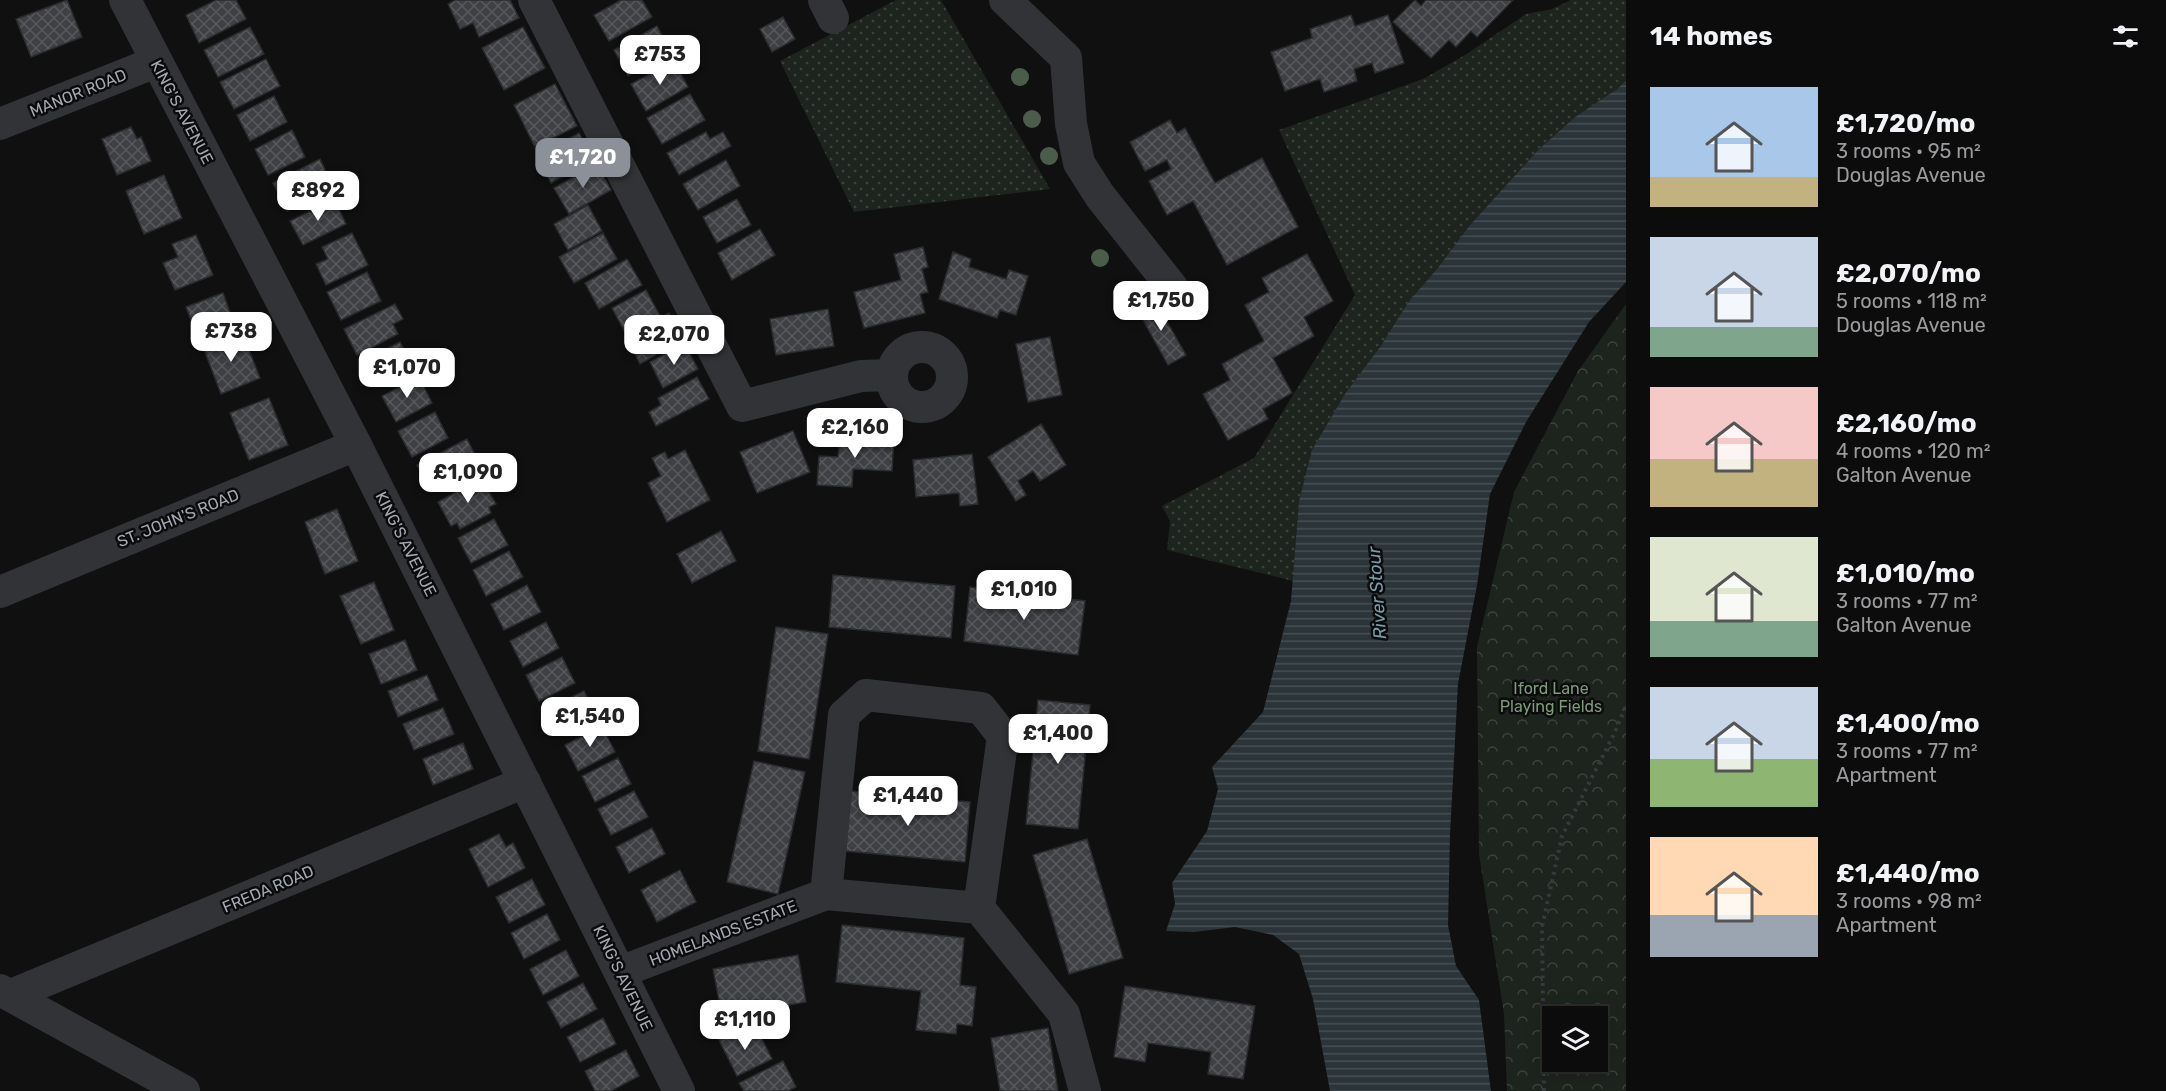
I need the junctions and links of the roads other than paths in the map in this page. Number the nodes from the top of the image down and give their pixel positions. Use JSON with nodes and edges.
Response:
{"nodes":[{"id":1,"x":125,"y":0,"type":"edge"},
{"id":2,"x":534,"y":0,"type":"edge"},
{"id":3,"x":1005,"y":0,"type":"edge"},
{"id":4,"x":156,"y":62,"type":"junction"},
{"id":5,"x":0,"y":124,"type":"edge"},
{"id":6,"x":1172,"y":287,"type":"dead end"},
{"id":7,"x":892,"y":375,"type":"dead end"},
{"id":8,"x":356,"y":445,"type":"junction"},
{"id":9,"x":0,"y":592,"type":"edge"},
{"id":10,"x":525,"y":782,"type":"junction"},
{"id":11,"x":826,"y":894,"type":"junction"},
{"id":12,"x":979,"y":908,"type":"junction"},
{"id":13,"x":621,"y":972,"type":"junction"},
{"id":14,"x":6,"y":993,"type":"edge"},
{"id":15,"x":184,"y":1091,"type":"edge"},
{"id":16,"x":679,"y":1091,"type":"edge"},
{"id":17,"x":1085,"y":1091,"type":"edge"}],
"edges":[{"from":1,"to":4,"type":"street","name":"KING'S AVENUE"},
{"from":2,"to":7,"type":"street"},
{"from":3,"to":6,"type":"street"},
{"from":4,"to":5,"type":"street","name":"MANOR ROAD"},
{"from":4,"to":8,"type":"street","name":"KING'S AVENUE"},
{"from":8,"to":9,"type":"street","name":"ST. JOHN'S ROAD"},
{"from":8,"to":10,"type":"street","name":"KING'S AVENUE"},
{"from":10,"to":13,"type":"street","name":"KING'S AVENUE"},
{"from":10,"to":14,"type":"street","name":"FREDA ROAD"},
{"from":11,"to":12,"type":"street","name":"HOMELANDS ESTATE"},
{"from":11,"to":12,"type":"street"},
{"from":11,"to":13,"type":"street","name":"HOMELANDS ESTATE"},
{"from":12,"to":17,"type":"street"},
{"from":13,"to":16,"type":"street","name":"KING'S AVENUE"},
{"from":14,"to":15,"type":"street"}]}
